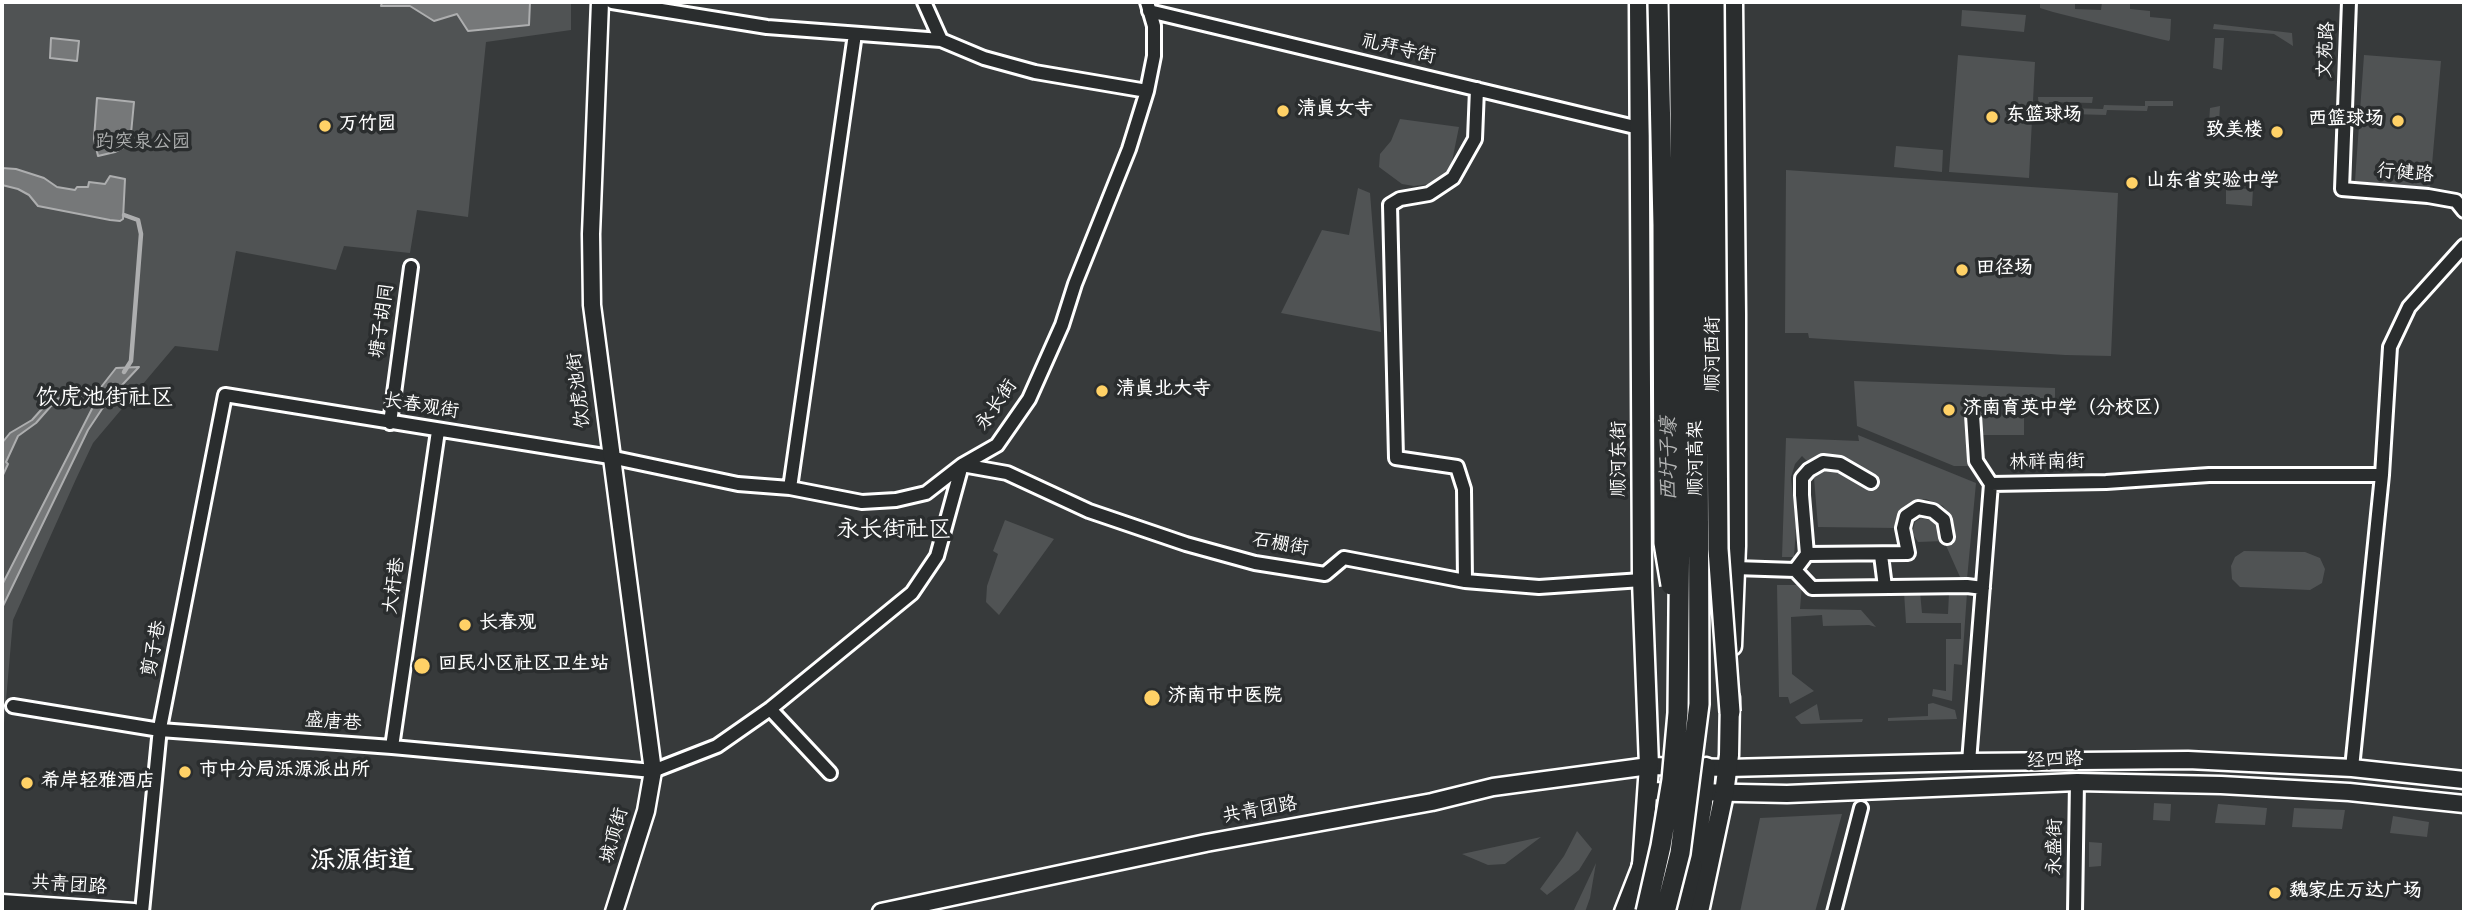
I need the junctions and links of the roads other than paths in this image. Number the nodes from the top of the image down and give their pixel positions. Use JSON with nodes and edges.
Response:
{"nodes":[{"id":1,"x":600,"y":2,"type":"edge"},
{"id":2,"x":612,"y":2,"type":"edge"},
{"id":3,"x":924,"y":2,"type":"edge"},
{"id":4,"x":1639,"y":2,"type":"edge"},
{"id":5,"x":1658,"y":2,"type":"edge"},
{"id":6,"x":1679,"y":2,"type":"edge"},
{"id":7,"x":1697,"y":2,"type":"edge"},
{"id":8,"x":1714,"y":2,"type":"edge"},
{"id":9,"x":1733,"y":2,"type":"edge"},
{"id":10,"x":2349,"y":2,"type":"edge"},
{"id":11,"x":1148,"y":6,"type":"edge"},
{"id":12,"x":855,"y":34,"type":"junction"},
{"id":13,"x":941,"y":40,"type":"junction"},
{"id":14,"x":1477,"y":89,"type":"junction"},
{"id":15,"x":1147,"y":91,"type":"junction"},
{"id":16,"x":1639,"y":128,"type":"junction"},
{"id":17,"x":2342,"y":184,"type":"joint"},
{"id":18,"x":2464,"y":194,"type":"edge"},
{"id":19,"x":2464,"y":209,"type":"edge"},
{"id":20,"x":2464,"y":246,"type":"edge"},
{"id":21,"x":411,"y":267,"type":"dead end"},
{"id":22,"x":1641,"y":309,"type":"junction"},
{"id":23,"x":1736,"y":309,"type":"junction"},
{"id":24,"x":225,"y":395,"type":"joint"},
{"id":25,"x":1973,"y":415,"type":"dead end"},
{"id":26,"x":390,"y":423,"type":"junction"},
{"id":27,"x":439,"y":431,"type":"junction"},
{"id":28,"x":610,"y":457,"type":"junction"},
{"id":29,"x":961,"y":465,"type":"junction"},
{"id":30,"x":2382,"y":475,"type":"junction"},
{"id":31,"x":1871,"y":482,"type":"dead end"},
{"id":32,"x":1991,"y":484,"type":"junction"},
{"id":33,"x":790,"y":488,"type":"junction"},
{"id":34,"x":1947,"y":537,"type":"dead end"},
{"id":35,"x":1807,"y":554,"type":"junction"},
{"id":36,"x":1881,"y":555,"type":"junction"},
{"id":37,"x":1735,"y":568,"type":"junction"},
{"id":38,"x":1795,"y":570,"type":"junction"},
{"id":39,"x":1642,"y":580,"type":"junction"},
{"id":40,"x":1465,"y":581,"type":"junction"},
{"id":41,"x":1885,"y":587,"type":"junction"},
{"id":42,"x":1983,"y":587,"type":"junction"},
{"id":43,"x":1680,"y":641,"type":"junction"},
{"id":44,"x":13,"y":706,"type":"dead end"},
{"id":45,"x":770,"y":709,"type":"junction"},
{"id":46,"x":1730,"y":712,"type":"junction"},
{"id":47,"x":160,"y":730,"type":"junction"},
{"id":48,"x":392,"y":747,"type":"junction"},
{"id":49,"x":1969,"y":762,"type":"junction"},
{"id":50,"x":1649,"y":766,"type":"junction"},
{"id":51,"x":1703,"y":767,"type":"junction"},
{"id":52,"x":1728,"y":768,"type":"junction"},
{"id":53,"x":2352,"y":768,"type":"junction"},
{"id":54,"x":653,"y":771,"type":"junction"},
{"id":55,"x":830,"y":773,"type":"dead end"},
{"id":56,"x":2464,"y":780,"type":"edge"},
{"id":57,"x":2077,"y":782,"type":"junction"},
{"id":58,"x":1647,"y":791,"type":"junction"},
{"id":59,"x":1687,"y":792,"type":"junction"},
{"id":60,"x":1724,"y":794,"type":"junction"},
{"id":61,"x":2464,"y":804,"type":"edge"},
{"id":62,"x":1861,"y":808,"type":"dead end"},
{"id":63,"x":1642,"y":866,"type":"junction"},
{"id":64,"x":1692,"y":866,"type":"junction"},
{"id":65,"x":2,"y":903,"type":"edge"},
{"id":66,"x":134,"y":912,"type":"edge"},
{"id":67,"x":142,"y":912,"type":"edge"},
{"id":68,"x":614,"y":912,"type":"edge"},
{"id":69,"x":881,"y":912,"type":"edge"},
{"id":70,"x":1625,"y":912,"type":"edge"},
{"id":71,"x":1636,"y":912,"type":"edge"},
{"id":72,"x":1646,"y":912,"type":"edge"},
{"id":73,"x":1665,"y":912,"type":"edge"},
{"id":74,"x":1681,"y":912,"type":"edge"},
{"id":75,"x":1686,"y":912,"type":"edge"},
{"id":76,"x":1699,"y":912,"type":"edge"},
{"id":77,"x":1834,"y":912,"type":"edge"},
{"id":78,"x":2075,"y":912,"type":"edge"}],
"edges":[{"from":1,"to":28,"type":"main road","name":"饮虎池街"},
{"from":2,"to":12,"type":"street"},
{"from":3,"to":13,"type":"street"},
{"from":4,"to":16,"type":"main road","name":"顺河东街"},
{"from":5,"to":43,"type":"highway","bridge":true},
{"from":6,"to":43,"type":"highway","name":"顺河高架","bridge":true},
{"from":7,"to":73,"type":"highway","name":"顺河高架","bridge":true},
{"from":8,"to":46,"type":"highway","bridge":true},
{"from":9,"to":23,"type":"main road","name":"顺河西街"},
{"from":10,"to":17,"type":"street","name":"文苑路"},
{"from":11,"to":14,"type":"street","name":"礼拜寺街"},
{"from":11,"to":15,"type":"street","name":"永长街"},
{"from":12,"to":13,"type":"street"},
{"from":12,"to":33,"type":"street"},
{"from":13,"to":15,"type":"street"},
{"from":14,"to":16,"type":"street","name":"礼拜寺街"},
{"from":14,"to":40,"type":"street"},
{"from":15,"to":29,"type":"street","name":"永长街"},
{"from":16,"to":22,"type":"main road","name":"顺河东街"},
{"from":17,"to":19,"type":"street","name":"行健路"},
{"from":18,"to":19,"type":"street"},
{"from":20,"to":30,"type":"street"},
{"from":21,"to":26,"type":"street","name":"塘子胡同"},
{"from":22,"to":23,"type":"main road","bridge":true},
{"from":22,"to":39,"type":"main road","name":"顺河东街"},
{"from":23,"to":37,"type":"main road","name":"顺河西街"},
{"from":24,"to":26,"type":"street","name":"长春观街"},
{"from":24,"to":47,"type":"street","name":"剪子巷"},
{"from":25,"to":32,"type":"street"},
{"from":26,"to":27,"type":"street","name":"长春观街"},
{"from":27,"to":28,"type":"street","name":"长春观街"},
{"from":27,"to":48,"type":"street","name":"大杆巷"},
{"from":28,"to":33,"type":"street","name":"长春观街"},
{"from":28,"to":54,"type":"main road","name":"饮虎池街"},
{"from":29,"to":33,"type":"street","name":"永长街"},
{"from":29,"to":40,"type":"street","name":"石棚街"},
{"from":29,"to":45,"type":"street"},
{"from":30,"to":32,"type":"street","name":"林祥南街"},
{"from":30,"to":53,"type":"street"},
{"from":31,"to":35,"type":"street"},
{"from":32,"to":42,"type":"street","name":"林祥南街"},
{"from":34,"to":36,"type":"street"},
{"from":35,"to":36,"type":"street"},
{"from":35,"to":38,"type":"street"},
{"from":36,"to":41,"type":"street"},
{"from":37,"to":38,"type":"street"},
{"from":37,"to":46,"type":"main road","name":"顺河西街"},
{"from":38,"to":41,"type":"street"},
{"from":39,"to":40,"type":"street","name":"石棚街"},
{"from":39,"to":50,"type":"main road","name":"顺河东街"},
{"from":41,"to":42,"type":"street"},
{"from":42,"to":49,"type":"street","name":"林祥南街"},
{"from":43,"to":72,"type":"highway","name":"顺河高架","bridge":true},
{"from":44,"to":47,"type":"street","name":"盛唐巷"},
{"from":45,"to":54,"type":"street"},
{"from":45,"to":55,"type":"street"},
{"from":46,"to":52,"type":"main road","name":"顺河西街"},
{"from":47,"to":48,"type":"street","name":"盛唐巷"},
{"from":47,"to":67,"type":"street","name":"剪子巷"},
{"from":48,"to":54,"type":"street","name":"盛唐巷"},
{"from":49,"to":52,"type":"main road","name":"经四路"},
{"from":49,"to":53,"type":"main road","name":"经四路"},
{"from":50,"to":51,"type":"main road","name":"经四路","bridge":true},
{"from":50,"to":58,"type":"main road","name":"顺河东街"},
{"from":50,"to":69,"type":"main road","name":"共青团路"},
{"from":51,"to":52,"type":"main road","name":"经四路"},
{"from":51,"to":59,"type":"main road"},
{"from":52,"to":60,"type":"main road","name":"顺河西街"},
{"from":53,"to":56,"type":"main road","name":"经四路"},
{"from":54,"to":68,"type":"main road","name":"城顶街"},
{"from":57,"to":60,"type":"main road","name":"经四路"},
{"from":57,"to":61,"type":"main road","name":"经四路"},
{"from":57,"to":78,"type":"street","name":"永盛街"},
{"from":58,"to":59,"type":"main road","name":"经四路"},
{"from":58,"to":63,"type":"main road","name":"顺河东街"},
{"from":59,"to":60,"type":"main road","name":"经四路"},
{"from":59,"to":64,"type":"main road"},
{"from":60,"to":76,"type":"main road","name":"顺河西街"},
{"from":62,"to":77,"type":"street"},
{"from":63,"to":70,"type":"main road","name":"顺河东街"},
{"from":63,"to":71,"type":"highway"},
{"from":64,"to":74,"type":"highway"},
{"from":64,"to":75,"type":"main road"},
{"from":65,"to":66,"type":"main road","name":"共青团路"}]}
